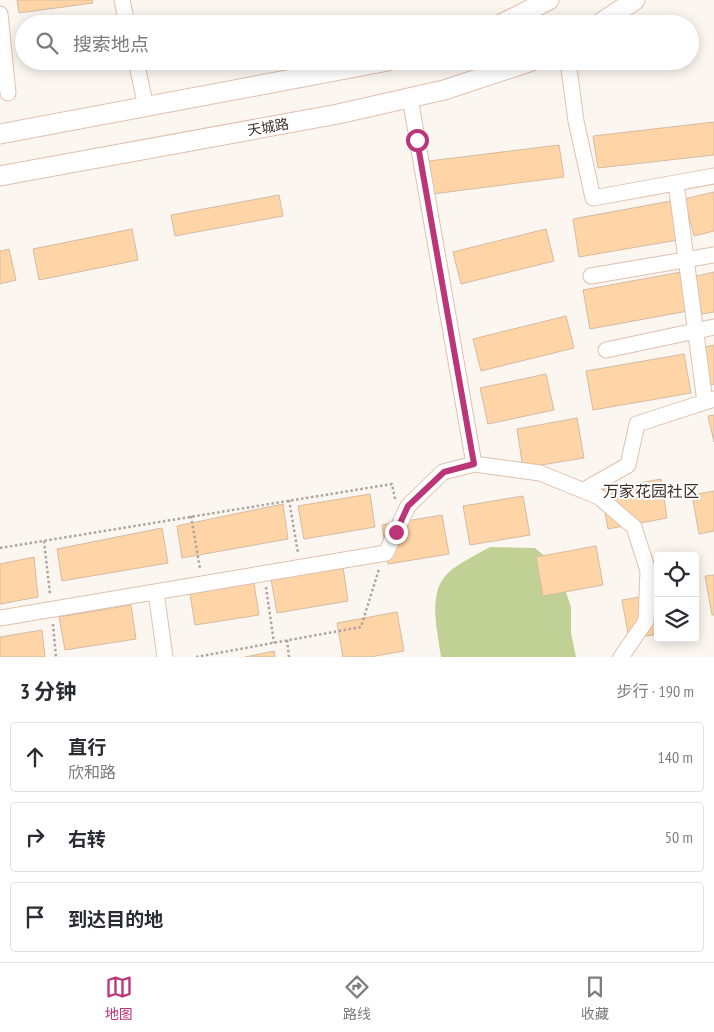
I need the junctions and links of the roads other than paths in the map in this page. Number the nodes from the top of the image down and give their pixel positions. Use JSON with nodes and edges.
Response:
{"nodes":[{"id":1,"x":122,"y":0,"type":"edge"},
{"id":2,"x":549,"y":0,"type":"edge"},
{"id":3,"x":635,"y":0,"type":"edge"},
{"id":4,"x":0,"y":14,"type":"edge"},
{"id":5,"x":125,"y":15,"type":"edge"},
{"id":6,"x":519,"y":15,"type":"edge"},
{"id":7,"x":612,"y":15,"type":"edge"},
{"id":8,"x":138,"y":70,"type":"edge"},
{"id":9,"x":341,"y":70,"type":"edge"},
{"id":10,"x":505,"y":70,"type":"edge"},
{"id":11,"x":569,"y":70,"type":"edge"},
{"id":12,"x":8,"y":93,"type":"dead end"},
{"id":13,"x":410,"y":98,"type":"junction"},
{"id":14,"x":146,"y":107,"type":"junction"},
{"id":15,"x":0,"y":134,"type":"edge"},
{"id":16,"x":0,"y":176,"type":"edge"},
{"id":17,"x":714,"y":176,"type":"edge"},
{"id":18,"x":676,"y":183,"type":"junction"},
{"id":19,"x":714,"y":255,"type":"edge"},
{"id":20,"x":687,"y":260,"type":"junction"},
{"id":21,"x":591,"y":276,"type":"dead end"},
{"id":22,"x":714,"y":327,"type":"edge"},
{"id":23,"x":696,"y":331,"type":"junction"},
{"id":24,"x":606,"y":350,"type":"dead end"},
{"id":25,"x":710,"y":401,"type":"edge"},
{"id":26,"x":474,"y":464,"type":"junction"},
{"id":27,"x":584,"y":490,"type":"junction"},
{"id":28,"x":156,"y":592,"type":"junction"},
{"id":29,"x":0,"y":618,"type":"edge"},
{"id":30,"x":165,"y":657,"type":"edge"},
{"id":31,"x":621,"y":657,"type":"edge"}],
"edges":[{"from":1,"to":5,"type":"street"},
{"from":2,"to":6,"type":"main road"},
{"from":3,"to":7,"type":"main road"},
{"from":4,"to":12,"type":"street"},
{"from":8,"to":14,"type":"street"},
{"from":9,"to":14,"type":"main road"},
{"from":10,"to":13,"type":"main road","name":"天城路"},
{"from":11,"to":18,"type":"street"},
{"from":13,"to":16,"type":"main road","name":"天城路"},
{"from":13,"to":26,"type":"street"},
{"from":14,"to":15,"type":"main road"},
{"from":17,"to":18,"type":"street"},
{"from":18,"to":20,"type":"street"},
{"from":19,"to":20,"type":"street"},
{"from":20,"to":21,"type":"street"},
{"from":20,"to":23,"type":"street"},
{"from":22,"to":23,"type":"street"},
{"from":23,"to":24,"type":"street"},
{"from":23,"to":25,"type":"street"},
{"from":25,"to":27,"type":"street"},
{"from":26,"to":27,"type":"street"},
{"from":26,"to":28,"type":"street"},
{"from":27,"to":31,"type":"street"},
{"from":28,"to":29,"type":"street"},
{"from":28,"to":30,"type":"street"}]}
